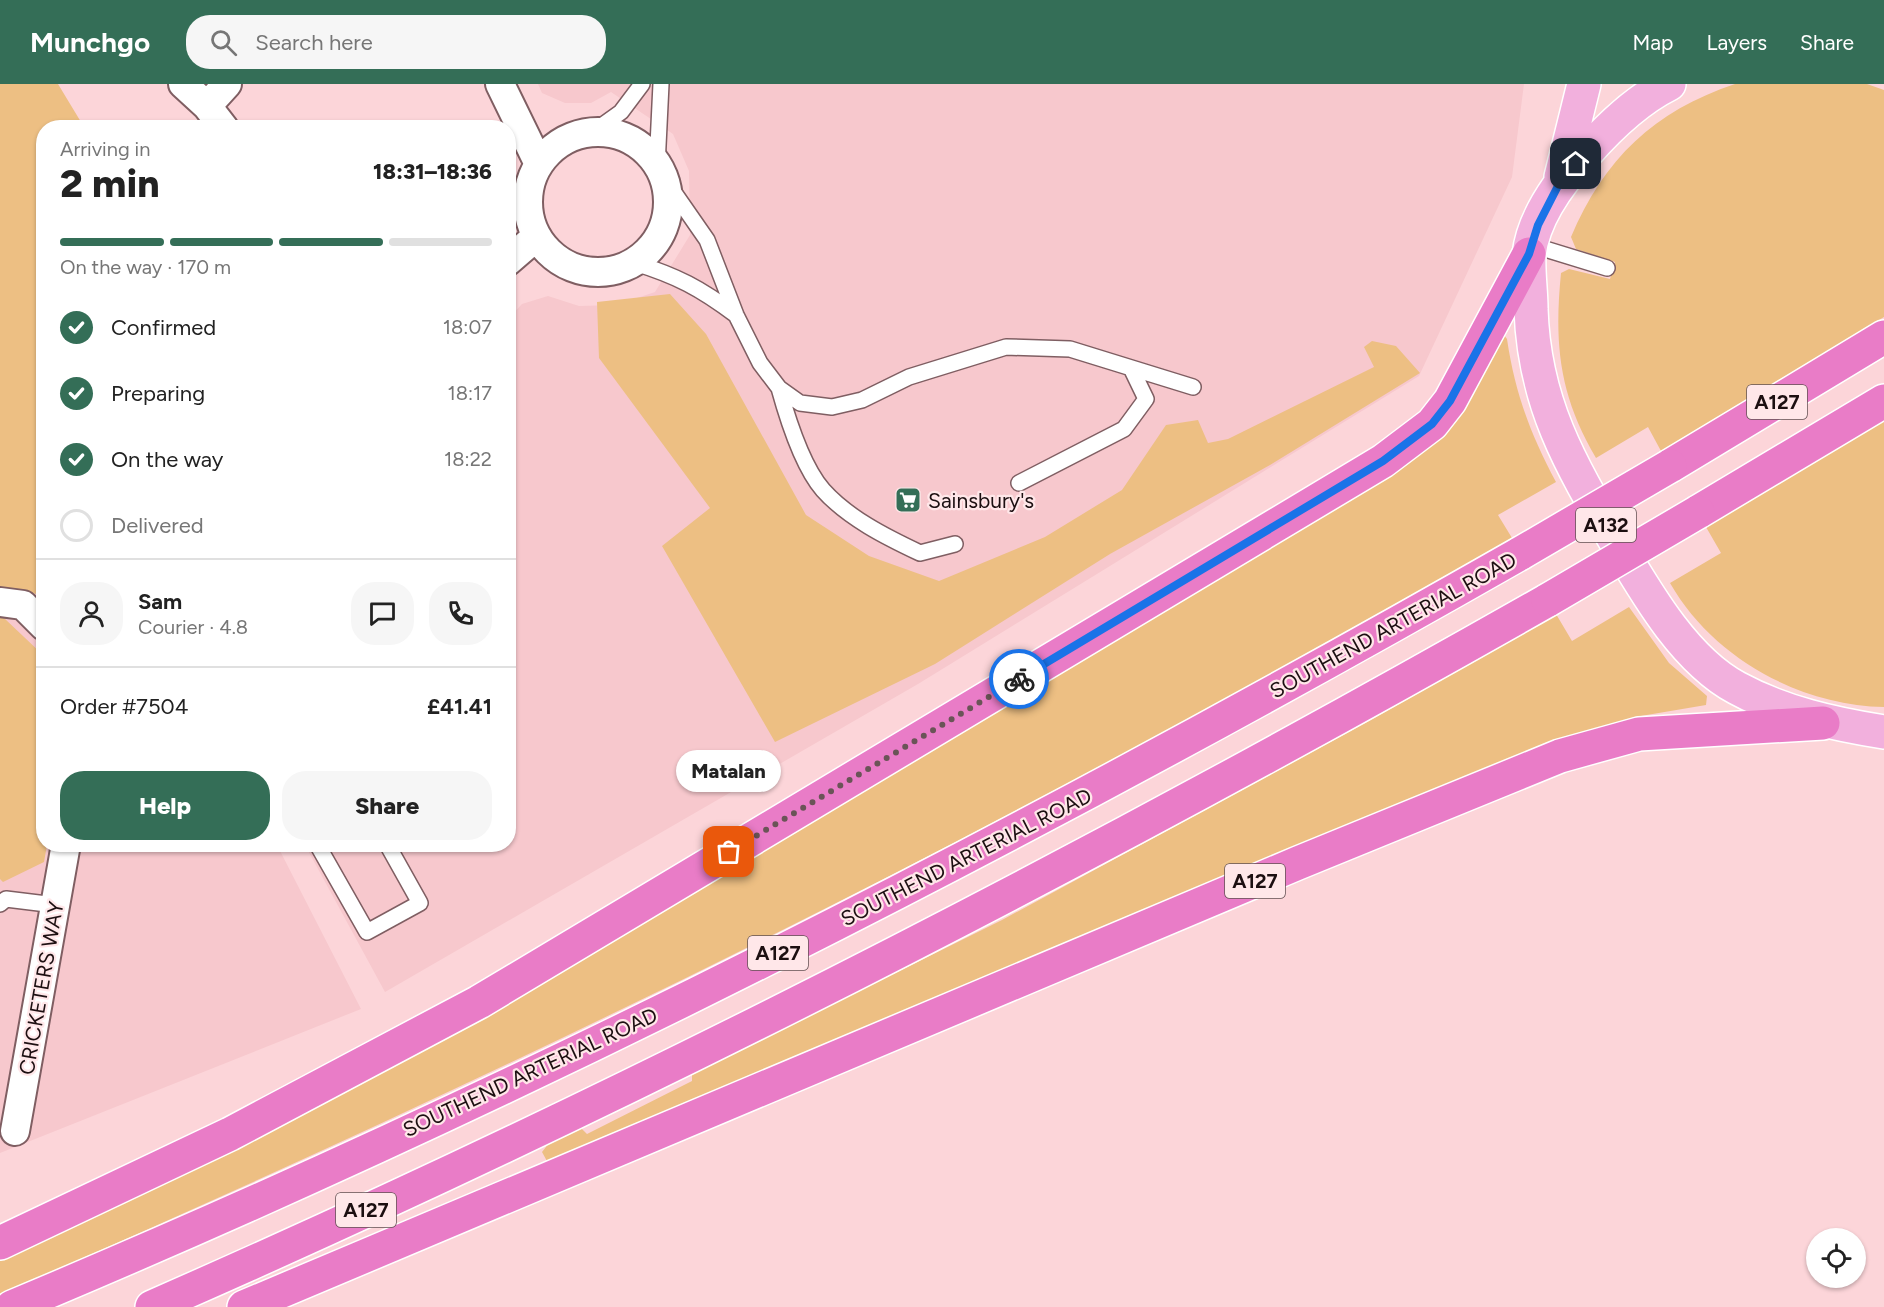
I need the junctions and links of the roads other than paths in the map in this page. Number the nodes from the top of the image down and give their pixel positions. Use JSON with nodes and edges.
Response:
{"nodes":[{"id":1,"x":183,"y":84,"type":"edge"},
{"id":2,"x":227,"y":84,"type":"edge"},
{"id":3,"x":500,"y":84,"type":"edge"},
{"id":4,"x":642,"y":84,"type":"edge"},
{"id":5,"x":661,"y":84,"type":"edge"},
{"id":6,"x":1584,"y":84,"type":"edge"},
{"id":7,"x":1669,"y":84,"type":"edge"},
{"id":8,"x":216,"y":117,"type":"edge"},
{"id":9,"x":593,"y":132,"type":"junction"},
{"id":10,"x":539,"y":164,"type":"junction"},
{"id":11,"x":662,"y":174,"type":"junction"},
{"id":12,"x":1560,"y":182,"type":"junction"},
{"id":13,"x":536,"y":237,"type":"junction"},
{"id":14,"x":1531,"y":250,"type":"junction"},
{"id":15,"x":516,"y":254,"type":"edge"},
{"id":16,"x":635,"y":263,"type":"junction"},
{"id":17,"x":1607,"y":268,"type":"dead end"},
{"id":18,"x":736,"y":315,"type":"junction"},
{"id":19,"x":1884,"y":337,"type":"edge"},
{"id":20,"x":1132,"y":370,"type":"junction"},
{"id":21,"x":1193,"y":387,"type":"dead end"},
{"id":22,"x":779,"y":388,"type":"junction"},
{"id":23,"x":1884,"y":401,"type":"edge"},
{"id":24,"x":1019,"y":483,"type":"dead end"},
{"id":25,"x":955,"y":543,"type":"dead end"},
{"id":26,"x":0,"y":602,"type":"edge"},
{"id":27,"x":36,"y":618,"type":"edge"},
{"id":28,"x":1824,"y":723,"type":"junction"},
{"id":29,"x":1884,"y":732,"type":"edge"},
{"id":30,"x":65,"y":852,"type":"edge"},
{"id":31,"x":322,"y":852,"type":"edge"},
{"id":32,"x":391,"y":852,"type":"edge"},
{"id":33,"x":0,"y":904,"type":"edge"},
{"id":34,"x":55,"y":905,"type":"junction"},
{"id":35,"x":15,"y":1131,"type":"dead end"},
{"id":36,"x":0,"y":1243,"type":"edge"},
{"id":37,"x":12,"y":1307,"type":"edge"},
{"id":38,"x":152,"y":1307,"type":"edge"},
{"id":39,"x":244,"y":1307,"type":"edge"}],
"edges":[{"from":1,"to":8,"type":"street"},
{"from":2,"to":8,"type":"street"},
{"from":3,"to":10,"type":"street"},
{"from":4,"to":9,"type":"lane"},
{"from":5,"to":11,"type":"lane"},
{"from":6,"to":12,"type":"main road","number":"A132"},
{"from":7,"to":12,"type":"main road","number":"A132"},
{"from":9,"to":10,"type":"street"},
{"from":9,"to":11,"type":"street"},
{"from":10,"to":13,"type":"street"},
{"from":11,"to":16,"type":"street"},
{"from":11,"to":18,"type":"lane"},
{"from":12,"to":14,"type":"main road","number":"A132"},
{"from":13,"to":15,"type":"street"},
{"from":13,"to":16,"type":"street"},
{"from":14,"to":17,"type":"lane"},
{"from":14,"to":28,"type":"main road","number":"A132"},
{"from":14,"to":36,"type":"highway"},
{"from":16,"to":18,"type":"lane"},
{"from":18,"to":22,"type":"lane"},
{"from":19,"to":37,"type":"highway","name":"SOUTHEND ARTERIAL ROAD","number":"A127","bridge":true},
{"from":20,"to":21,"type":"lane"},
{"from":20,"to":22,"type":"lane"},
{"from":20,"to":24,"type":"lane"},
{"from":22,"to":25,"type":"lane"},
{"from":23,"to":38,"type":"highway","number":"A127","bridge":true},
{"from":26,"to":27,"type":"street"},
{"from":28,"to":29,"type":"main road","number":"A132"},
{"from":28,"to":39,"type":"highway","number":"A127"},
{"from":30,"to":34,"type":"street","name":"CRICKETERS WAY"},
{"from":31,"to":32,"type":"lane"},
{"from":33,"to":34,"type":"lane"},
{"from":34,"to":35,"type":"street","name":"CRICKETERS WAY"}]}
